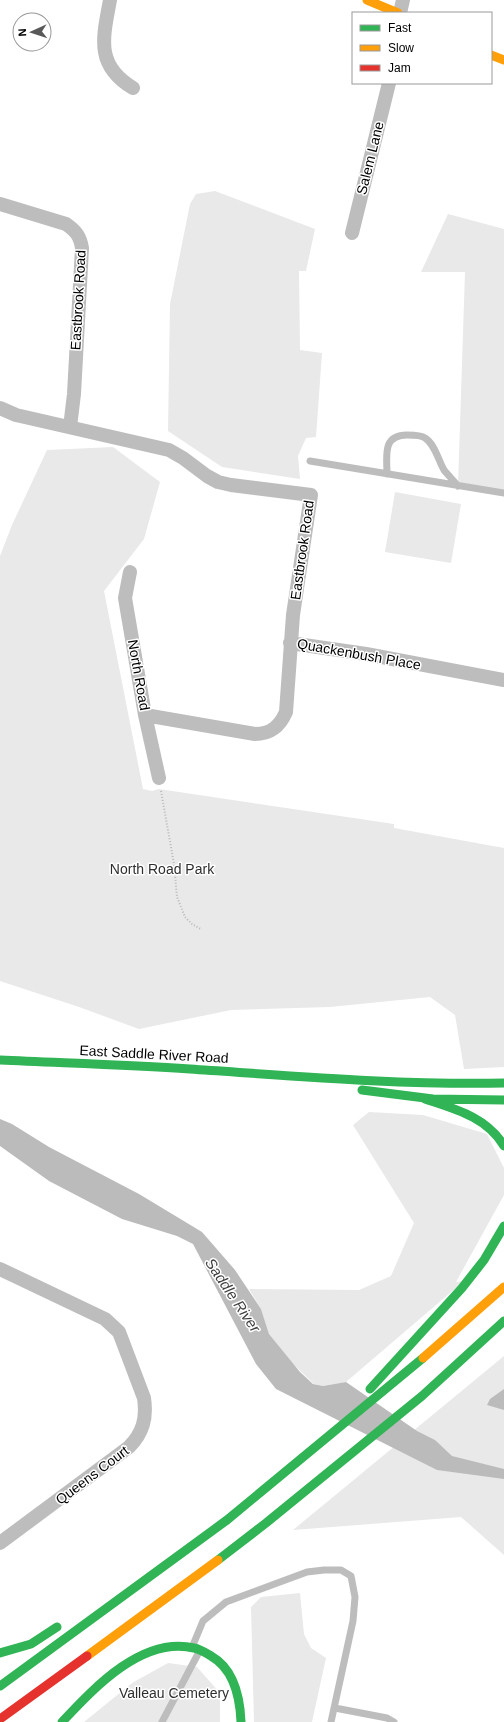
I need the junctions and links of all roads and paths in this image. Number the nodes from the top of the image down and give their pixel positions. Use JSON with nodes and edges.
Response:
{"nodes":[{"id":1,"x":110,"y":0,"type":"edge"},
{"id":2,"x":367,"y":0,"type":"edge"},
{"id":3,"x":403,"y":0,"type":"edge"},
{"id":4,"x":397,"y":12,"type":"edge"},
{"id":5,"x":399,"y":12,"type":"edge"},
{"id":6,"x":492,"y":55,"type":"edge"},
{"id":7,"x":504,"y":60,"type":"edge"},
{"id":8,"x":389,"y":84,"type":"edge"},
{"id":9,"x":133,"y":88,"type":"dead end"},
{"id":10,"x":0,"y":204,"type":"edge"},
{"id":11,"x":352,"y":233,"type":"dead end"},
{"id":12,"x":0,"y":408,"type":"edge"},
{"id":13,"x":70,"y":427,"type":"junction"},
{"id":14,"x":310,"y":461,"type":"dead end"},
{"id":15,"x":387,"y":474,"type":"junction"},
{"id":16,"x":458,"y":486,"type":"junction"},
{"id":17,"x":504,"y":493,"type":"edge"},
{"id":18,"x":130,"y":572,"type":"dead end"},
{"id":19,"x":290,"y":643,"type":"junction"},
{"id":20,"x":504,"y":680,"type":"edge"},
{"id":21,"x":145,"y":715,"type":"junction"},
{"id":22,"x":159,"y":778,"type":"joint"},
{"id":23,"x":201,"y":929,"type":"dead end"},
{"id":24,"x":0,"y":1060,"type":"edge"},
{"id":25,"x":307,"y":1078,"type":"junction"},
{"id":26,"x":504,"y":1083,"type":"edge"},
{"id":27,"x":425,"y":1099,"type":"junction"},
{"id":28,"x":504,"y":1100,"type":"edge"},
{"id":29,"x":504,"y":1146,"type":"edge"},
{"id":30,"x":503,"y":1226,"type":"edge"},
{"id":31,"x":0,"y":1269,"type":"edge"},
{"id":32,"x":504,"y":1287,"type":"edge"},
{"id":33,"x":504,"y":1321,"type":"edge"},
{"id":34,"x":475,"y":1360,"type":"dead end"},
{"id":35,"x":422,"y":1396,"type":"junction"},
{"id":36,"x":323,"y":1442,"type":"junction"},
{"id":37,"x":0,"y":1543,"type":"edge"},
{"id":38,"x":155,"y":1574,"type":"junction"},
{"id":39,"x":105,"y":1598,"type":"dead end"},
{"id":40,"x":64,"y":1622,"type":"dead end"},
{"id":41,"x":196,"y":1648,"type":"junction"},
{"id":42,"x":0,"y":1653,"type":"edge"},
{"id":43,"x":85,"y":1658,"type":"junction"},
{"id":44,"x":0,"y":1686,"type":"edge"},
{"id":45,"x":49,"y":1695,"type":"dead end"},
{"id":46,"x":335,"y":1708,"type":"junction"},
{"id":47,"x":0,"y":1719,"type":"edge"},
{"id":48,"x":62,"y":1722,"type":"edge"},
{"id":49,"x":162,"y":1722,"type":"edge"},
{"id":50,"x":241,"y":1722,"type":"edge"},
{"id":51,"x":331,"y":1722,"type":"edge"},
{"id":52,"x":394,"y":1722,"type":"edge"}],
"edges":[{"from":1,"to":9,"type":"street"},
{"from":2,"to":4,"type":"main road"},
{"from":3,"to":5,"type":"street"},
{"from":6,"to":7,"type":"main road"},
{"from":8,"to":11,"type":"street","name":"Salem Lane"},
{"from":10,"to":13,"type":"street","name":"Eastbrook Road"},
{"from":12,"to":13,"type":"street","name":"Eastbrook Road"},
{"from":13,"to":19,"type":"street","name":"Eastbrook Road"},
{"from":14,"to":15,"type":"lane"},
{"from":15,"to":16,"type":"lane"},
{"from":15,"to":16,"type":"lane"},
{"from":16,"to":17,"type":"lane"},
{"from":18,"to":21,"type":"street","name":"North Road"},
{"from":19,"to":20,"type":"street","name":"Quackenbush Place"},
{"from":19,"to":21,"type":"street","name":"Quackenbush Place"},
{"from":21,"to":22,"type":"street","name":"North Road"},
{"from":22,"to":23,"type":"path"},
{"from":24,"to":25,"type":"main road","name":"East Saddle River Road"},
{"from":25,"to":26,"type":"main road","name":"East Saddle River Road"},
{"from":25,"to":27,"type":"main road","name":"East Saddle River Road"},
{"from":27,"to":28,"type":"main road","name":"East Saddle River Road"},
{"from":27,"to":29,"type":"main road"},
{"from":30,"to":36,"type":"main road"},
{"from":31,"to":37,"type":"street","name":"Queens Court"},
{"from":32,"to":36,"type":"main road"},
{"from":33,"to":35,"type":"main road"},
{"from":34,"to":35,"type":"main road"},
{"from":35,"to":43,"type":"main road"},
{"from":36,"to":38,"type":"main road"},
{"from":38,"to":39,"type":"main road"},
{"from":38,"to":44,"type":"main road"},
{"from":40,"to":42,"type":"main road"},
{"from":41,"to":46,"type":"lane"},
{"from":41,"to":48,"type":"main road"},
{"from":41,"to":49,"type":"lane"},
{"from":41,"to":50,"type":"main road"},
{"from":43,"to":45,"type":"main road"},
{"from":43,"to":47,"type":"main road"},
{"from":46,"to":51,"type":"lane"},
{"from":46,"to":52,"type":"lane"}]}
